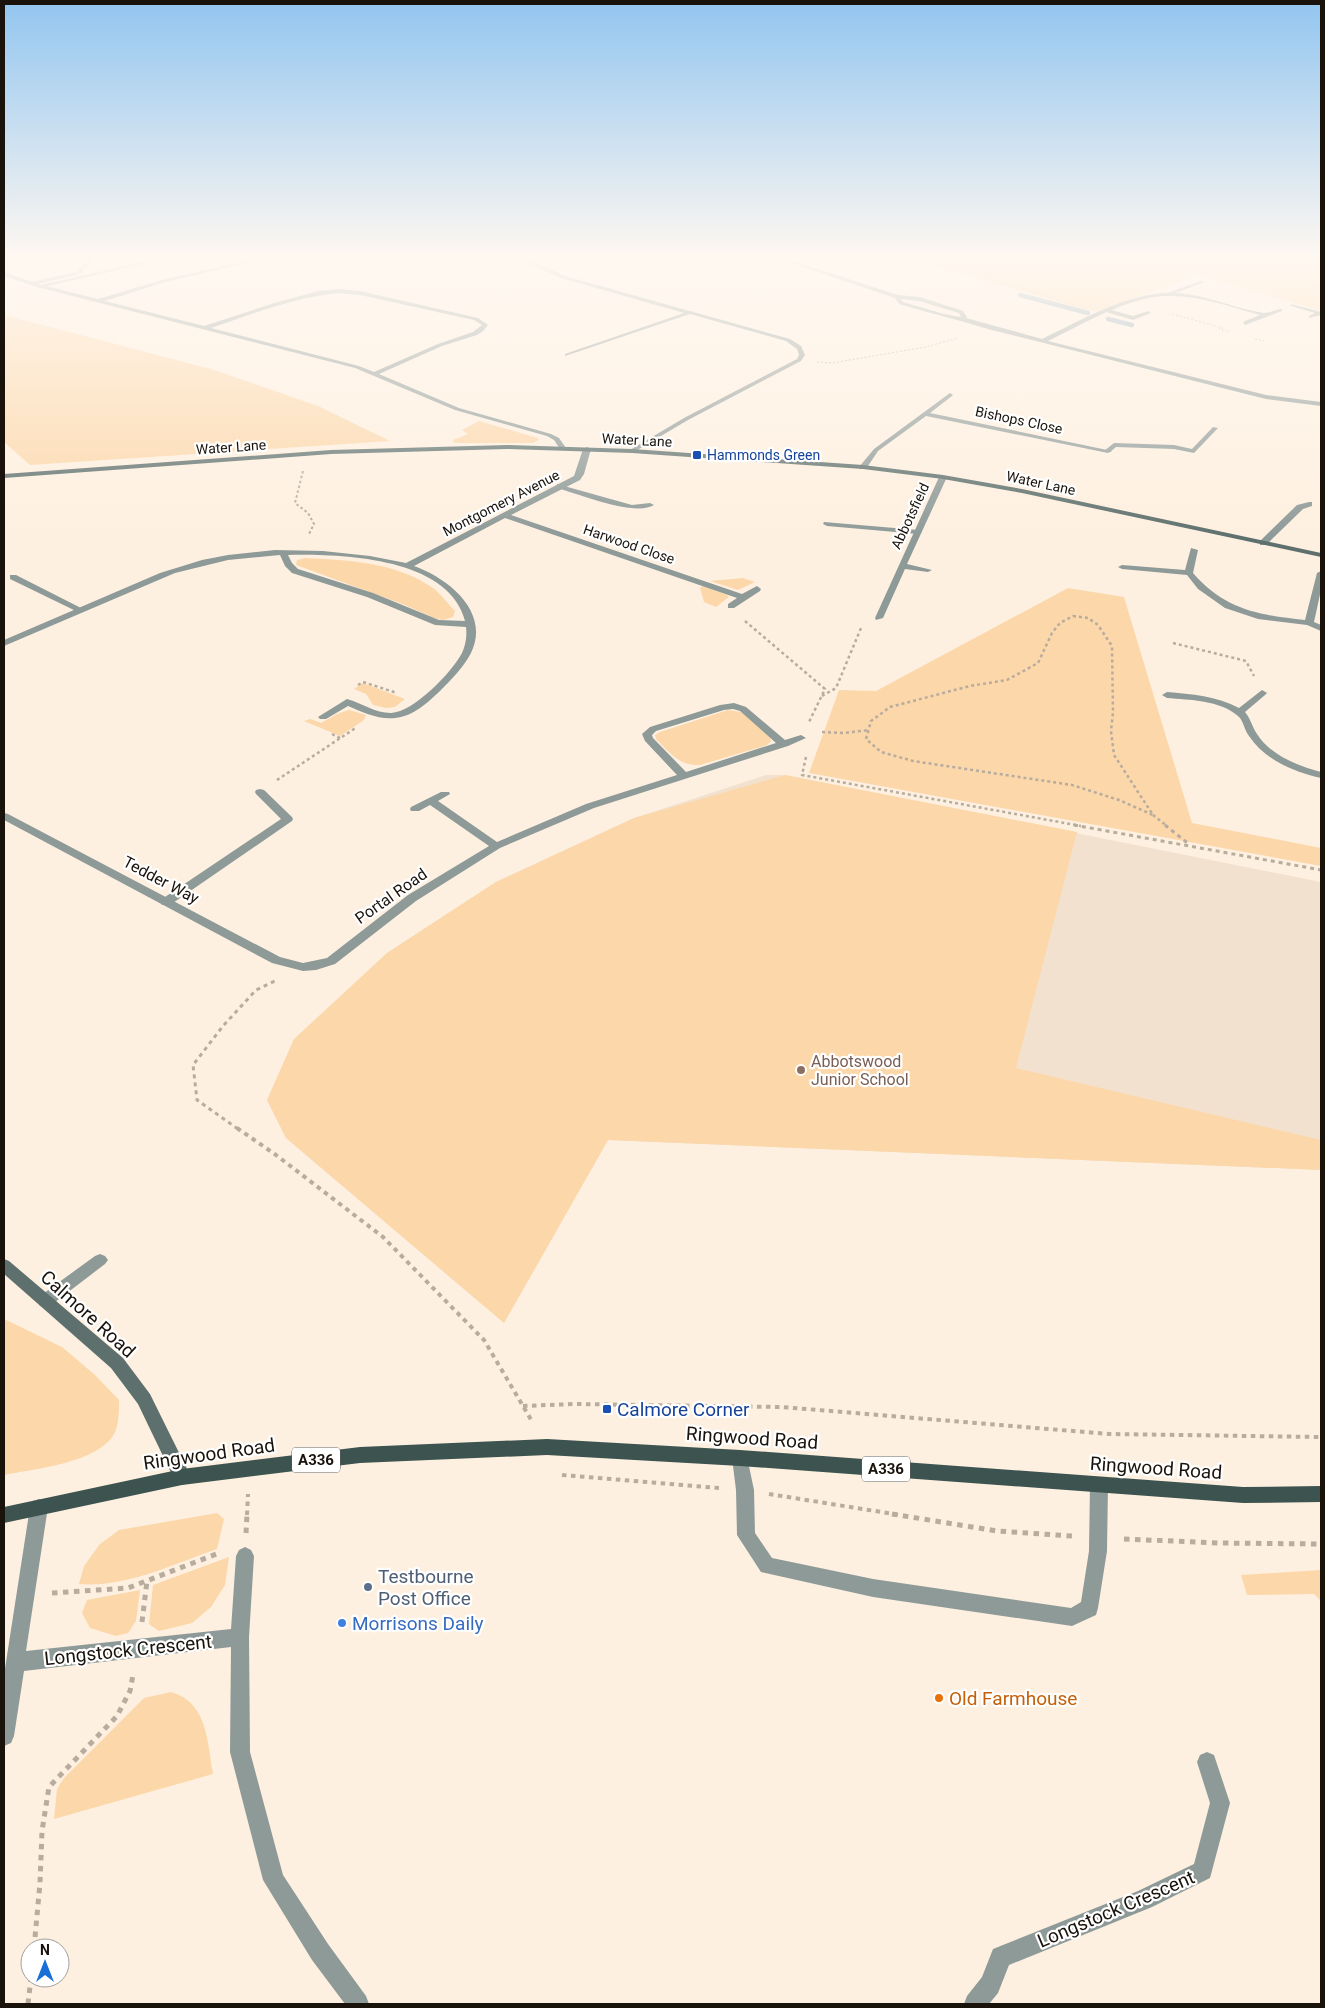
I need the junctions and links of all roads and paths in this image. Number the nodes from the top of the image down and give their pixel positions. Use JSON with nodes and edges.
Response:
{"nodes":[{"id":1,"x":291,"y":351,"type":"edge"},
{"id":2,"x":424,"y":351,"type":"edge"},
{"id":3,"x":577,"y":351,"type":"edge"},
{"id":4,"x":802,"y":351,"type":"edge"},
{"id":5,"x":904,"y":351,"type":"edge"},
{"id":6,"x":1082,"y":351,"type":"edge"},
{"id":7,"x":567,"y":354,"type":"dead end"},
{"id":8,"x":799,"y":360,"type":"junction"},
{"id":9,"x":376,"y":373,"type":"junction"},
{"id":10,"x":950,"y":395,"type":"dead end"},
{"id":11,"x":1321,"y":404,"type":"edge"},
{"id":12,"x":925,"y":414,"type":"junction"},
{"id":13,"x":1215,"y":428,"type":"dead end"},
{"id":14,"x":562,"y":448,"type":"junction"},
{"id":15,"x":587,"y":449,"type":"junction"},
{"id":16,"x":632,"y":451,"type":"junction"},
{"id":17,"x":307,"y":454,"type":"junction"},
{"id":18,"x":862,"y":467,"type":"junction"},
{"id":19,"x":4,"y":476,"type":"edge"},
{"id":20,"x":943,"y":477,"type":"junction"},
{"id":21,"x":560,"y":486,"type":"junction"},
{"id":22,"x":1309,"y":504,"type":"dead end"},
{"id":23,"x":650,"y":505,"type":"dead end"},
{"id":24,"x":505,"y":516,"type":"junction"},
{"id":25,"x":827,"y":524,"type":"dead end"},
{"id":26,"x":918,"y":532,"type":"junction"},
{"id":27,"x":1264,"y":543,"type":"junction"},
{"id":28,"x":1194,"y":550,"type":"dead end"},
{"id":29,"x":284,"y":552,"type":"junction"},
{"id":30,"x":302,"y":552,"type":"junction"},
{"id":31,"x":1321,"y":555,"type":"edge"},
{"id":32,"x":409,"y":565,"type":"junction"},
{"id":33,"x":902,"y":566,"type":"junction"},
{"id":34,"x":1122,"y":567,"type":"dead end"},
{"id":35,"x":928,"y":570,"type":"dead end"},
{"id":36,"x":1189,"y":573,"type":"junction"},
{"id":37,"x":1321,"y":573,"type":"edge"},
{"id":38,"x":13,"y":577,"type":"dead end"},
{"id":39,"x":757,"y":588,"type":"dead end"},
{"id":40,"x":743,"y":597,"type":"junction"},
{"id":41,"x":731,"y":606,"type":"joint"},
{"id":42,"x":81,"y":610,"type":"junction"},
{"id":43,"x":878,"y":618,"type":"joint"},
{"id":44,"x":1309,"y":623,"type":"junction"},
{"id":45,"x":470,"y":624,"type":"junction"},
{"id":46,"x":1321,"y":628,"type":"edge"},
{"id":47,"x":4,"y":643,"type":"edge"},
{"id":48,"x":1173,"y":643,"type":"dead end"},
{"id":49,"x":1262,"y":693,"type":"joint"},
{"id":50,"x":358,"y":694,"type":"dead end"},
{"id":51,"x":1167,"y":694,"type":"dead end"},
{"id":52,"x":821,"y":696,"type":"junction"},
{"id":53,"x":347,"y":702,"type":"junction"},
{"id":54,"x":1240,"y":712,"type":"junction"},
{"id":55,"x":377,"y":713,"type":"junction"},
{"id":56,"x":323,"y":717,"type":"dead end"},
{"id":57,"x":869,"y":730,"type":"junction"},
{"id":58,"x":803,"y":735,"type":"junction"},
{"id":59,"x":784,"y":744,"type":"junction"},
{"id":60,"x":1321,"y":774,"type":"edge"},
{"id":61,"x":683,"y":775,"type":"junction"},
{"id":62,"x":260,"y":792,"type":"joint"},
{"id":63,"x":445,"y":794,"type":"dead end"},
{"id":64,"x":430,"y":801,"type":"junction"},
{"id":65,"x":415,"y":809,"type":"dead end"},
{"id":66,"x":1153,"y":815,"type":"junction"},
{"id":67,"x":4,"y":816,"type":"edge"},
{"id":68,"x":496,"y":846,"type":"junction"},
{"id":69,"x":1190,"y":846,"type":"junction"},
{"id":70,"x":1321,"y":870,"type":"edge"},
{"id":71,"x":166,"y":902,"type":"junction"},
{"id":72,"x":304,"y":969,"type":"junction"},
{"id":73,"x":100,"y":1260,"type":"dead end"},
{"id":74,"x":4,"y":1265,"type":"edge"},
{"id":75,"x":45,"y":1301,"type":"junction"},
{"id":76,"x":523,"y":1406,"type":"junction"},
{"id":77,"x":1321,"y":1437,"type":"edge"},
{"id":78,"x":547,"y":1448,"type":"junction"},
{"id":79,"x":740,"y":1458,"type":"junction"},
{"id":80,"x":250,"y":1469,"type":"junction"},
{"id":81,"x":562,"y":1475,"type":"dead end"},
{"id":82,"x":182,"y":1477,"type":"junction"},
{"id":83,"x":1099,"y":1485,"type":"junction"},
{"id":84,"x":745,"y":1490,"type":"junction"},
{"id":85,"x":1321,"y":1494,"type":"edge"},
{"id":86,"x":39,"y":1507,"type":"junction"},
{"id":87,"x":4,"y":1515,"type":"edge"},
{"id":88,"x":1099,"y":1538,"type":"junction"},
{"id":89,"x":1321,"y":1544,"type":"edge"},
{"id":90,"x":245,"y":1550,"type":"junction"},
{"id":91,"x":147,"y":1581,"type":"junction"},
{"id":92,"x":26,"y":1594,"type":"junction"},
{"id":93,"x":240,"y":1637,"type":"junction"},
{"id":94,"x":138,"y":1649,"type":"junction"},
{"id":95,"x":16,"y":1662,"type":"junction"},
{"id":96,"x":4,"y":1736,"type":"edge"},
{"id":97,"x":1206,"y":1762,"type":"dead end"},
{"id":98,"x":35,"y":1938,"type":"edge"},
{"id":99,"x":29,"y":1988,"type":"edge"},
{"id":100,"x":28,"y":2004,"type":"edge"},
{"id":101,"x":358,"y":2004,"type":"edge"},
{"id":102,"x":975,"y":2004,"type":"edge"}],
"edges":[{"from":1,"to":9,"type":"street"},
{"from":2,"to":9,"type":"street"},
{"from":3,"to":7,"type":"street"},
{"from":4,"to":8,"type":"street"},
{"from":5,"to":8,"type":"path"},
{"from":6,"to":11,"type":"street"},
{"from":8,"to":16,"type":"street"},
{"from":9,"to":14,"type":"street"},
{"from":10,"to":12,"type":"street"},
{"from":12,"to":13,"type":"street","name":"Bishops Close"},
{"from":12,"to":18,"type":"street"},
{"from":14,"to":15,"type":"street","name":"Water Lane"},
{"from":14,"to":17,"type":"street","name":"Water Lane"},
{"from":15,"to":16,"type":"street","name":"Water Lane"},
{"from":15,"to":21,"type":"street","name":"Montgomery Avenue"},
{"from":16,"to":18,"type":"street","name":"Water Lane"},
{"from":17,"to":19,"type":"street","name":"Water Lane"},
{"from":17,"to":30,"type":"path"},
{"from":18,"to":20,"type":"street","name":"Water Lane"},
{"from":20,"to":26,"type":"street","name":"Abbotsfield"},
{"from":20,"to":27,"type":"street","name":"Water Lane"},
{"from":21,"to":23,"type":"street"},
{"from":21,"to":24,"type":"street","name":"Montgomery Avenue"},
{"from":22,"to":27,"type":"street"},
{"from":24,"to":32,"type":"street","name":"Montgomery Avenue"},
{"from":24,"to":40,"type":"street","name":"Harwood Close"},
{"from":25,"to":26,"type":"street"},
{"from":26,"to":33,"type":"street","name":"Abbotsfield"},
{"from":27,"to":31,"type":"street","name":"Water Lane"},
{"from":28,"to":36,"type":"street"},
{"from":29,"to":30,"type":"street"},
{"from":29,"to":42,"type":"street"},
{"from":29,"to":45,"type":"street"},
{"from":30,"to":32,"type":"street"},
{"from":32,"to":45,"type":"street"},
{"from":33,"to":35,"type":"street","name":"Abbotsfield"},
{"from":33,"to":43,"type":"street","name":"Abbotsfield"},
{"from":34,"to":36,"type":"street"},
{"from":36,"to":44,"type":"street"},
{"from":37,"to":44,"type":"street"},
{"from":38,"to":42,"type":"street"},
{"from":39,"to":40,"type":"street"},
{"from":40,"to":41,"type":"street"},
{"from":41,"to":52,"type":"path"},
{"from":42,"to":47,"type":"street"},
{"from":43,"to":52,"type":"path"},
{"from":44,"to":46,"type":"street"},
{"from":45,"to":55,"type":"street"},
{"from":48,"to":49,"type":"path"},
{"from":49,"to":54,"type":"street"},
{"from":50,"to":53,"type":"street"},
{"from":51,"to":54,"type":"street"},
{"from":52,"to":58,"type":"path"},
{"from":53,"to":55,"type":"street"},
{"from":53,"to":56,"type":"street"},
{"from":54,"to":60,"type":"street"},
{"from":55,"to":62,"type":"path"},
{"from":57,"to":58,"type":"path"},
{"from":57,"to":66,"type":"path"},
{"from":57,"to":66,"type":"path"},
{"from":58,"to":59,"type":"street","name":"Portal Road"},
{"from":58,"to":69,"type":"path"},
{"from":59,"to":61,"type":"street","name":"Portal Road"},
{"from":59,"to":61,"type":"street"},
{"from":61,"to":68,"type":"street","name":"Portal Road"},
{"from":62,"to":71,"type":"street"},
{"from":63,"to":64,"type":"street"},
{"from":64,"to":65,"type":"street"},
{"from":64,"to":68,"type":"street"},
{"from":66,"to":69,"type":"path"},
{"from":67,"to":71,"type":"street","name":"Tedder Way"},
{"from":68,"to":72,"type":"street","name":"Portal Road"},
{"from":69,"to":70,"type":"path"},
{"from":71,"to":72,"type":"street","name":"Tedder Way"},
{"from":72,"to":76,"type":"path"},
{"from":73,"to":75,"type":"street"},
{"from":74,"to":75,"type":"street","name":"Calmore Road"},
{"from":75,"to":82,"type":"street","name":"Calmore Road"},
{"from":76,"to":77,"type":"path"},
{"from":76,"to":78,"type":"path"},
{"from":78,"to":79,"type":"main road","name":"Ringwood Road","number":"A336"},
{"from":78,"to":80,"type":"main road","name":"Ringwood Road","number":"A336"},
{"from":79,"to":83,"type":"main road","name":"Ringwood Road","number":"A336"},
{"from":79,"to":84,"type":"street"},
{"from":80,"to":82,"type":"main road","name":"Ringwood Road","number":"A336"},
{"from":80,"to":90,"type":"path"},
{"from":81,"to":84,"type":"path"},
{"from":82,"to":86,"type":"main road","name":"Ringwood Road","number":"A336"},
{"from":83,"to":85,"type":"main road","name":"Ringwood Road","number":"A336"},
{"from":83,"to":88,"type":"street"},
{"from":84,"to":88,"type":"path"},
{"from":84,"to":88,"type":"street"},
{"from":86,"to":87,"type":"main road","name":"Ringwood Road","number":"A336"},
{"from":86,"to":92,"type":"street"},
{"from":88,"to":89,"type":"path"},
{"from":90,"to":91,"type":"path"},
{"from":90,"to":93,"type":"street"},
{"from":91,"to":92,"type":"path"},
{"from":91,"to":94,"type":"path"},
{"from":92,"to":95,"type":"street"},
{"from":93,"to":94,"type":"street","name":"Longstock Crescent"},
{"from":93,"to":101,"type":"street"},
{"from":94,"to":95,"type":"street","name":"Longstock Crescent"},
{"from":94,"to":98,"type":"path"},
{"from":95,"to":96,"type":"street"},
{"from":97,"to":102,"type":"street","name":"Longstock Crescent"},
{"from":99,"to":100,"type":"path"}]}
